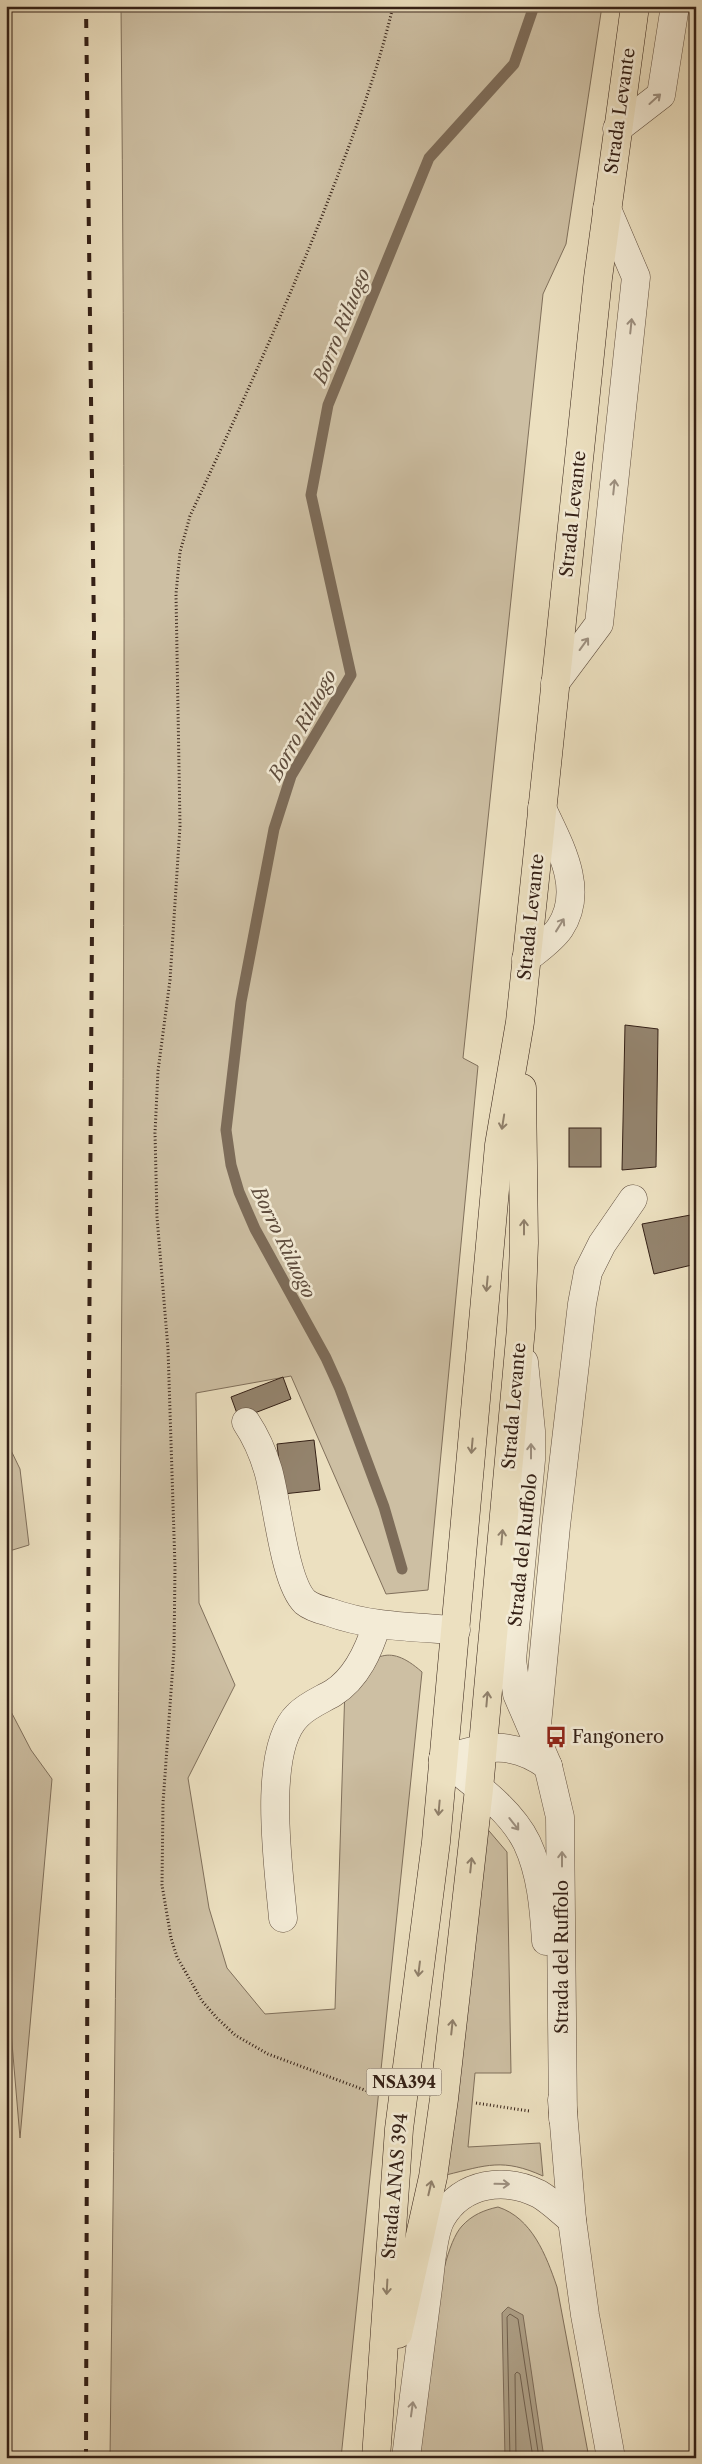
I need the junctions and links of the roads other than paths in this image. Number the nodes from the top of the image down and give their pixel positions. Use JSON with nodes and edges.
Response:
{"nodes":[{"id":1,"x":635,"y":6,"type":"edge"},
{"id":2,"x":674,"y":6,"type":"edge"},
{"id":3,"x":617,"y":129,"type":"junction"},
{"id":4,"x":607,"y":209,"type":"junction"},
{"id":5,"x":555,"y":683,"type":"junction"},
{"id":6,"x":542,"y":808,"type":"junction"},
{"id":7,"x":526,"y":960,"type":"junction"},
{"id":8,"x":520,"y":1022,"type":"junction"},
{"id":9,"x":633,"y":1199,"type":"dead end"},
{"id":10,"x":521,"y":1328,"type":"junction"},
{"id":11,"x":246,"y":1422,"type":"dead end"},
{"id":12,"x":377,"y":1624,"type":"junction"},
{"id":13,"x":456,"y":1630,"type":"junction"},
{"id":14,"x":536,"y":1739,"type":"junction"},
{"id":15,"x":482,"y":1747,"type":"junction"},
{"id":16,"x":443,"y":1759,"type":"junction"},
{"id":17,"x":548,"y":1766,"type":"junction"},
{"id":18,"x":480,"y":1789,"type":"junction"},
{"id":19,"x":283,"y":1918,"type":"dead end"},
{"id":20,"x":563,"y":2118,"type":"junction"},
{"id":21,"x":572,"y":2220,"type":"junction"},
{"id":22,"x":382,"y":2406,"type":"junction"},
{"id":23,"x":376,"y":2458,"type":"edge"},
{"id":24,"x":406,"y":2458,"type":"edge"},
{"id":25,"x":611,"y":2458,"type":"edge"}],
"edges":[{"from":1,"to":3,"type":"main road","name":"Strada Levante"},
{"from":3,"to":2,"type":"street","one_way":true},
{"from":3,"to":4,"type":"main road","name":"Strada Levante"},
{"from":4,"to":5,"type":"main road","name":"Strada Levante"},
{"from":5,"to":4,"type":"street","one_way":true},
{"from":5,"to":6,"type":"main road","name":"Strada Levante"},
{"from":6,"to":7,"type":"main road","name":"Strada Levante"},
{"from":7,"to":6,"type":"street","one_way":true},
{"from":7,"to":8,"type":"main road","name":"Strada Levante"},
{"from":10,"to":8,"type":"main road","name":"Strada Levante","one_way":true},
{"from":8,"to":13,"type":"main road","name":"Strada Levante","one_way":true},
{"from":9,"to":14,"type":"street"},
{"from":14,"to":10,"type":"street","name":"Strada del Ruffolo","one_way":true},
{"from":15,"to":10,"type":"main road","name":"Strada Levante","one_way":true},
{"from":11,"to":12,"type":"street"},
{"from":12,"to":13,"type":"street"},
{"from":12,"to":19,"type":"street"},
{"from":13,"to":16,"type":"main road","name":"Strada Levante"},
{"from":14,"to":17,"type":"street","name":"Strada del Ruffolo"},
{"from":15,"to":16,"type":"street"},
{"from":15,"to":17,"type":"street"},
{"from":15,"to":18,"type":"main road","name":"Strada Levante"},
{"from":16,"to":18,"type":"street","name":"Strada del Ruffolo"},
{"from":16,"to":22,"type":"main road","name":"Strada ANAS 394","number":"NSA394","one_way":true},
{"from":20,"to":17,"type":"street","name":"Strada del Ruffolo","one_way":true},
{"from":18,"to":20,"type":"street","name":"Strada del Ruffolo","one_way":true},
{"from":22,"to":18,"type":"main road","name":"Strada ANAS 394","number":"NSA394","one_way":true},
{"from":20,"to":21,"type":"street","name":"Strada del Ruffolo"},
{"from":24,"to":21,"type":"street","one_way":true},
{"from":21,"to":25,"type":"street","name":"Strada del Ruffolo"},
{"from":22,"to":23,"type":"main road","name":"Strada ANAS 394","number":"NSA394"}]}
